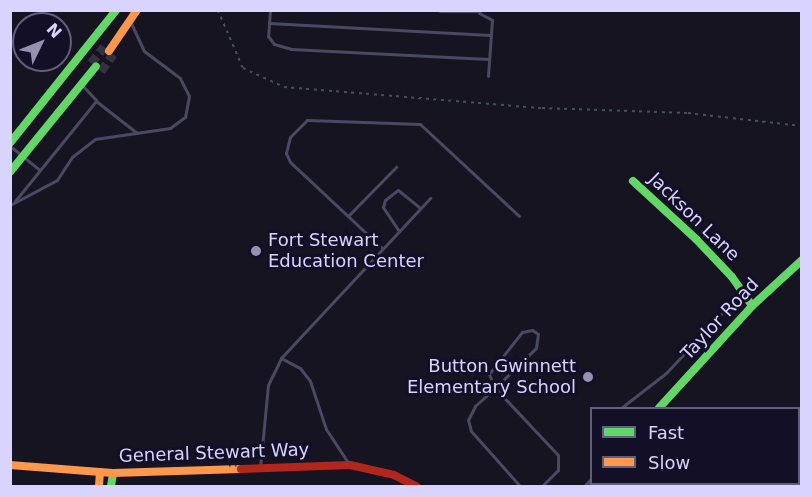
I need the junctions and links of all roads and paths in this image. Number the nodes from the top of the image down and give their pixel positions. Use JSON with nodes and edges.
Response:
{"nodes":[{"id":1,"x":116,"y":10,"type":"edge"},
{"id":2,"x":137,"y":10,"type":"edge"},
{"id":3,"x":218,"y":10,"type":"edge"},
{"id":4,"x":270,"y":10,"type":"edge"},
{"id":5,"x":441,"y":10,"type":"edge"},
{"id":6,"x":479,"y":12,"type":"edge"},
{"id":7,"x":131,"y":21,"type":"junction"},
{"id":8,"x":269,"y":23,"type":"junction"},
{"id":9,"x":490,"y":35,"type":"junction"},
{"id":10,"x":110,"y":49,"type":"tunnel mouth"},
{"id":11,"x":488,"y":59,"type":"junction"},
{"id":12,"x":96,"y":66,"type":"tunnel mouth"},
{"id":13,"x":488,"y":76,"type":"dead end"},
{"id":14,"x":81,"y":84,"type":"junction"},
{"id":15,"x":96,"y":101,"type":"junction"},
{"id":16,"x":801,"y":126,"type":"edge"},
{"id":17,"x":137,"y":133,"type":"junction"},
{"id":18,"x":10,"y":144,"type":"edge"},
{"id":19,"x":23,"y":157,"type":"junction"},
{"id":20,"x":396,"y":167,"type":"dead end"},
{"id":21,"x":40,"y":170,"type":"junction"},
{"id":22,"x":10,"y":172,"type":"edge"},
{"id":23,"x":633,"y":181,"type":"dead end"},
{"id":24,"x":430,"y":198,"type":"dead end"},
{"id":25,"x":12,"y":204,"type":"edge"},
{"id":26,"x":420,"y":208,"type":"junction"},
{"id":27,"x":348,"y":216,"type":"junction"},
{"id":28,"x":519,"y":216,"type":"dead end"},
{"id":29,"x":399,"y":231,"type":"junction"},
{"id":30,"x":382,"y":248,"type":"junction"},
{"id":31,"x":801,"y":260,"type":"edge"},
{"id":32,"x":741,"y":293,"type":"junction"},
{"id":33,"x":752,"y":306,"type":"junction"},
{"id":34,"x":281,"y":358,"type":"junction"},
{"id":35,"x":495,"y":388,"type":"junction"},
{"id":36,"x":664,"y":406,"type":"edge"},
{"id":37,"x":622,"y":407,"type":"edge"},
{"id":38,"x":10,"y":465,"type":"edge"},
{"id":39,"x":350,"y":465,"type":"junction"},
{"id":40,"x":801,"y":467,"type":"edge"},
{"id":41,"x":260,"y":468,"type":"junction"},
{"id":42,"x":100,"y":472,"type":"junction"},
{"id":43,"x":113,"y":473,"type":"junction"},
{"id":44,"x":801,"y":474,"type":"edge"},
{"id":45,"x":99,"y":486,"type":"edge"},
{"id":46,"x":111,"y":486,"type":"edge"},
{"id":47,"x":416,"y":486,"type":"edge"},
{"id":48,"x":520,"y":486,"type":"edge"},
{"id":49,"x":542,"y":486,"type":"edge"}],
"edges":[{"from":1,"to":18,"type":"main road"},
{"from":2,"to":7,"type":"main road"},
{"from":3,"to":16,"type":"path"},
{"from":4,"to":8,"type":"lane"},
{"from":5,"to":6,"type":"street"},
{"from":6,"to":9,"type":"lane"},
{"from":7,"to":10,"type":"main road"},
{"from":7,"to":17,"type":"lane"},
{"from":8,"to":9,"type":"lane"},
{"from":8,"to":11,"type":"lane"},
{"from":9,"to":11,"type":"lane"},
{"from":11,"to":13,"type":"lane"},
{"from":12,"to":14,"type":"main road"},
{"from":14,"to":15,"type":"lane"},
{"from":14,"to":19,"type":"main road"},
{"from":15,"to":17,"type":"lane"},
{"from":15,"to":21,"type":"lane"},
{"from":17,"to":25,"type":"lane"},
{"from":18,"to":19,"type":"lane"},
{"from":19,"to":21,"type":"lane"},
{"from":19,"to":22,"type":"main road"},
{"from":20,"to":27,"type":"lane"},
{"from":21,"to":25,"type":"lane"},
{"from":23,"to":32,"type":"main road","name":"Jackson Lane"},
{"from":24,"to":26,"type":"lane"},
{"from":26,"to":29,"type":"lane"},
{"from":26,"to":29,"type":"lane"},
{"from":27,"to":28,"type":"lane"},
{"from":27,"to":30,"type":"lane"},
{"from":29,"to":30,"type":"lane"},
{"from":30,"to":34,"type":"lane"},
{"from":31,"to":33,"type":"main road","name":"Taylor Road"},
{"from":32,"to":33,"type":"main road","name":"Jackson Lane"},
{"from":32,"to":37,"type":"lane"},
{"from":33,"to":36,"type":"main road","name":"Taylor Road"},
{"from":34,"to":39,"type":"lane"},
{"from":34,"to":41,"type":"lane"},
{"from":35,"to":35,"type":"lane"},
{"from":35,"to":48,"type":"lane"},
{"from":35,"to":49,"type":"lane"},
{"from":38,"to":42,"type":"main road","name":"General Stewart Way"},
{"from":39,"to":41,"type":"main road","name":"General Stewart Way"},
{"from":39,"to":47,"type":"main road","name":"General Stewart Way"},
{"from":40,"to":44,"type":"path"},
{"from":41,"to":43,"type":"main road","name":"General Stewart Way"},
{"from":42,"to":43,"type":"main road","name":"General Stewart Way"},
{"from":42,"to":45,"type":"main road"},
{"from":43,"to":46,"type":"main road"}]}
